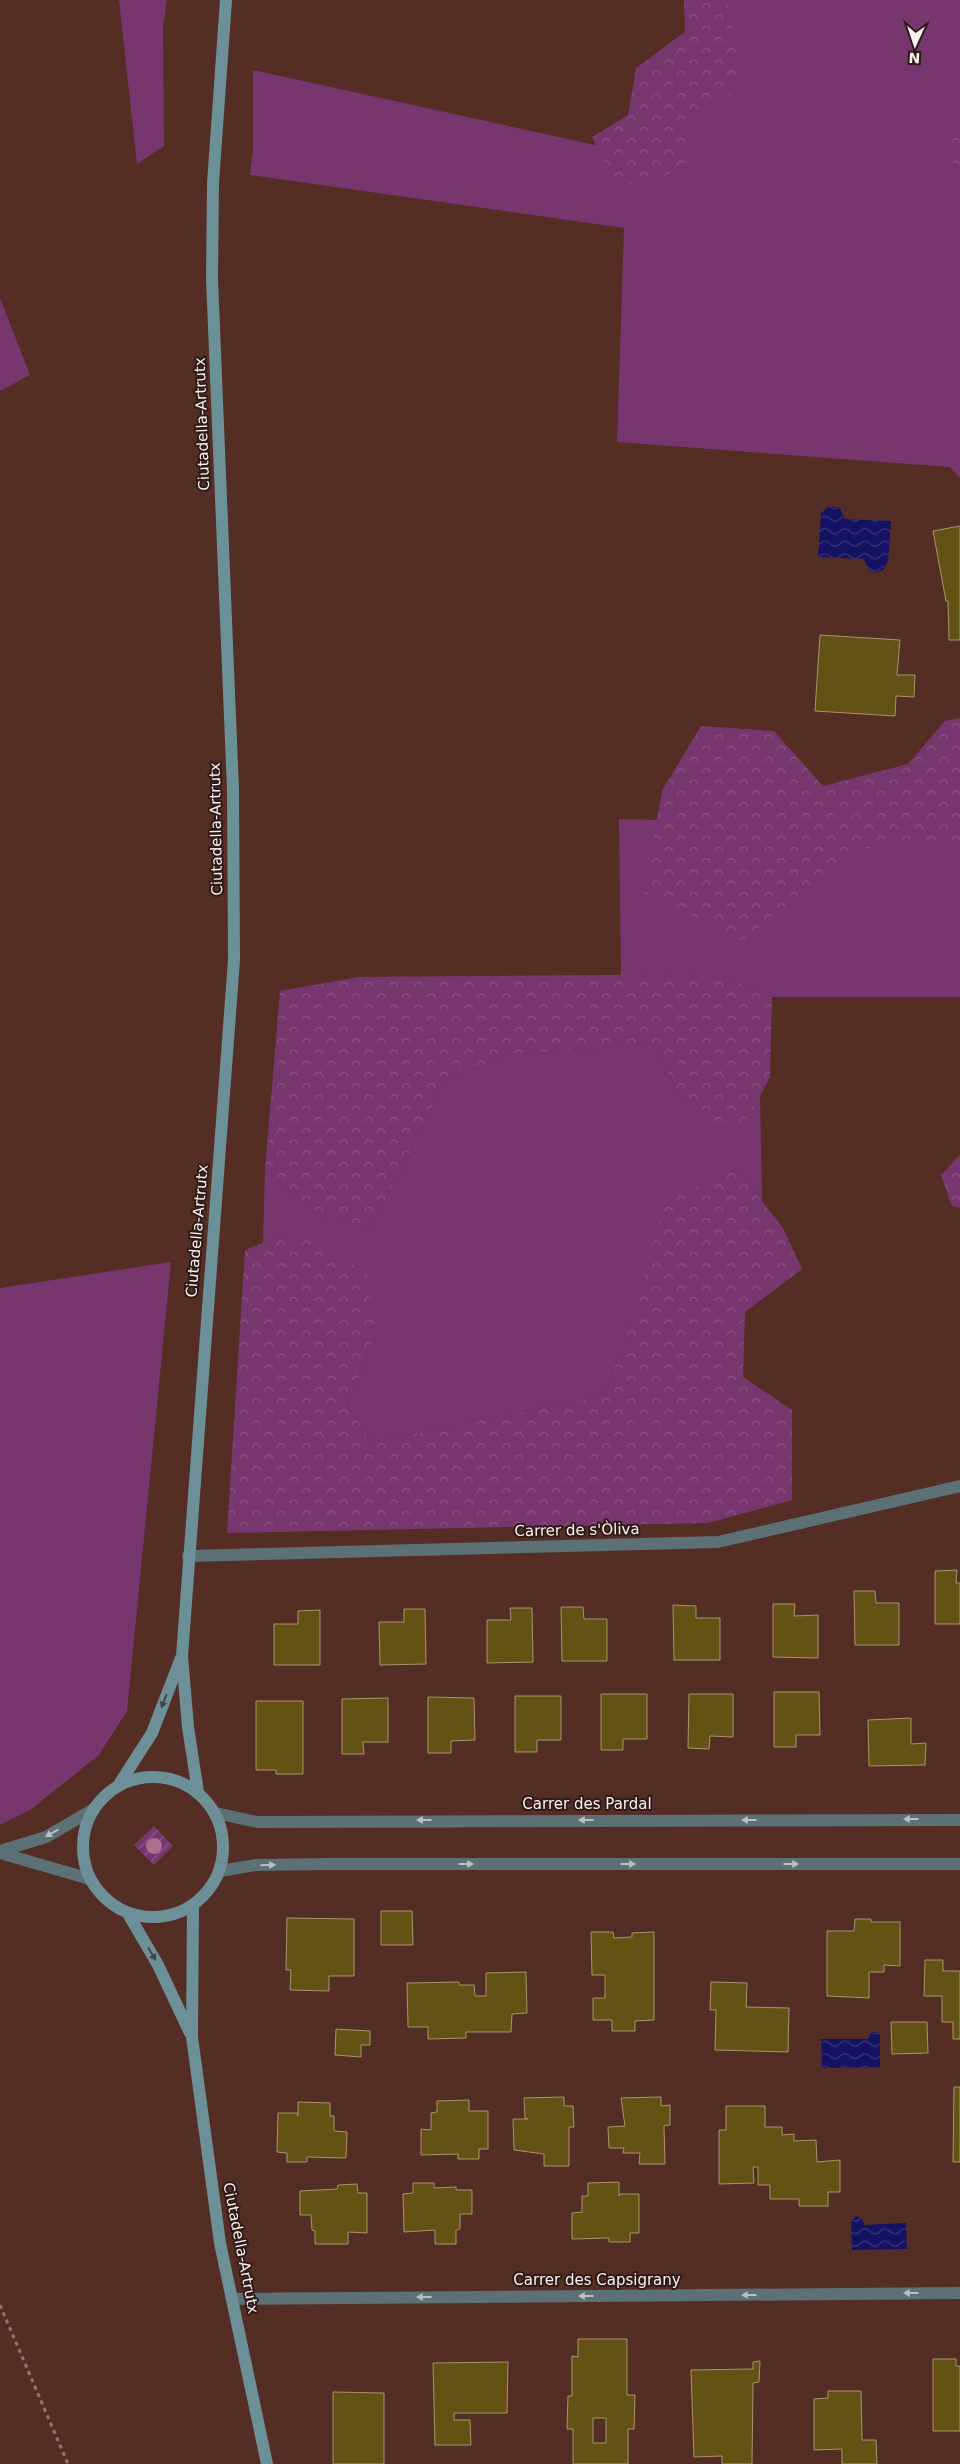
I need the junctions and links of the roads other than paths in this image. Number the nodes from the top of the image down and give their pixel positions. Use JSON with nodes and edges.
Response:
{"nodes":[{"id":1,"x":226,"y":0,"type":"edge"},
{"id":2,"x":960,"y":1486,"type":"edge"},
{"id":3,"x":188,"y":1556,"type":"junction"},
{"id":4,"x":182,"y":1656,"type":"junction"},
{"id":5,"x":118,"y":1786,"type":"junction"},
{"id":6,"x":198,"y":1792,"type":"junction"},
{"id":7,"x":94,"y":1809,"type":"junction"},
{"id":8,"x":216,"y":1813,"type":"junction"},
{"id":9,"x":960,"y":1820,"type":"edge"},
{"id":10,"x":0,"y":1852,"type":"edge"},
{"id":11,"x":960,"y":1864,"type":"edge"},
{"id":12,"x":220,"y":1871,"type":"junction"},
{"id":13,"x":90,"y":1879,"type":"junction"},
{"id":14,"x":193,"y":1905,"type":"junction"},
{"id":15,"x":127,"y":1912,"type":"junction"},
{"id":16,"x":192,"y":2038,"type":"junction"},
{"id":17,"x":960,"y":2293,"type":"edge"},
{"id":18,"x":234,"y":2299,"type":"junction"},
{"id":19,"x":267,"y":2464,"type":"edge"}],
"edges":[{"from":1,"to":3,"type":"main road","name":"Ciutadella-Artrutx"},
{"from":2,"to":3,"type":"street","name":"Carrer de s'Òliva"},
{"from":3,"to":4,"type":"main road","name":"Ciutadella-Artrutx"},
{"from":4,"to":5,"type":"main road","one_way":true},
{"from":4,"to":6,"type":"main road"},
{"from":5,"to":6,"type":"main road","name":"Ciutadella-Artrutx"},
{"from":5,"to":7,"type":"main road","name":"Ciutadella-Artrutx"},
{"from":6,"to":8,"type":"main road","name":"Ciutadella-Artrutx"},
{"from":7,"to":10,"type":"street","one_way":true},
{"from":7,"to":13,"type":"main road","name":"Ciutadella-Artrutx"},
{"from":9,"to":8,"type":"street","name":"Carrer des Pardal","one_way":true},
{"from":8,"to":12,"type":"main road","name":"Ciutadella-Artrutx"},
{"from":10,"to":13,"type":"street"},
{"from":12,"to":11,"type":"street","one_way":true},
{"from":12,"to":14,"type":"main road","name":"Ciutadella-Artrutx"},
{"from":13,"to":15,"type":"main road","name":"Ciutadella-Artrutx"},
{"from":14,"to":15,"type":"main road","name":"Ciutadella-Artrutx"},
{"from":14,"to":16,"type":"main road","name":"Ciutadella-Artrutx"},
{"from":15,"to":16,"type":"main road","name":"Ciutadella-Artrutx","one_way":true},
{"from":16,"to":18,"type":"main road","name":"Ciutadella-Artrutx"},
{"from":17,"to":18,"type":"street","name":"Carrer des Capsigrany","one_way":true},
{"from":18,"to":19,"type":"main road","name":"Ciutadella-Artrutx"}]}
